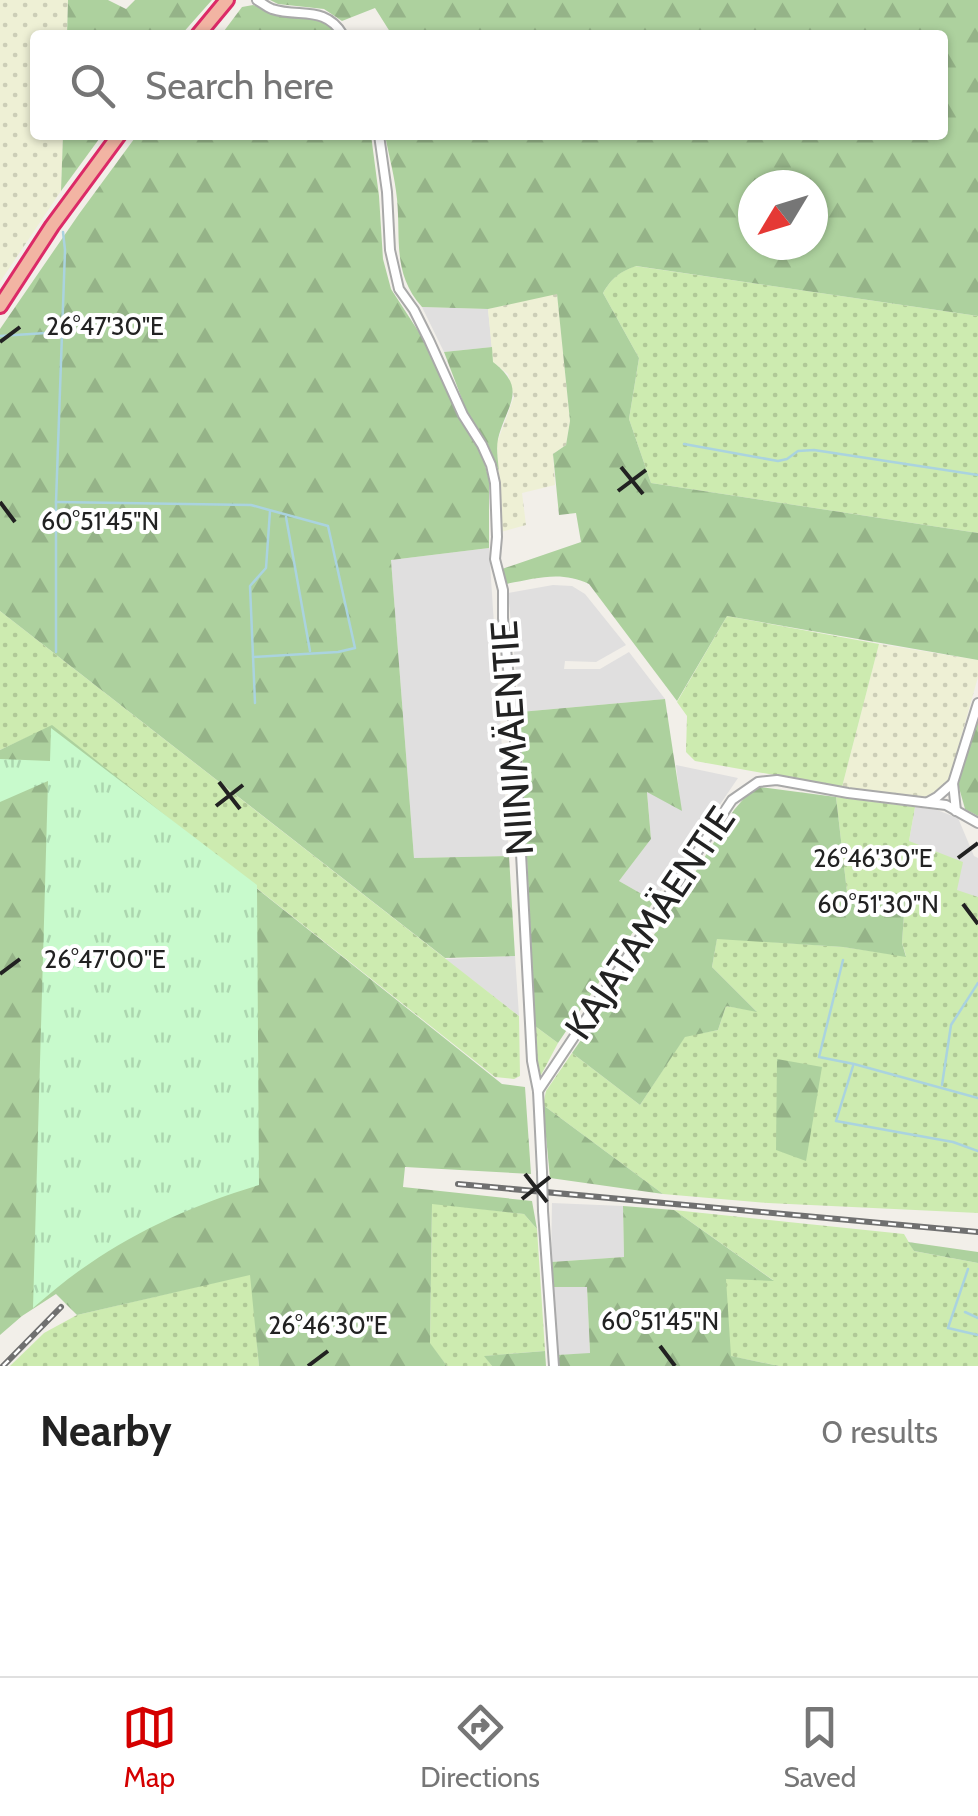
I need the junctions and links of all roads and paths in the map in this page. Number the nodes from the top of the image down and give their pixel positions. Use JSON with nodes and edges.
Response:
{"nodes":[{"id":1,"x":228,"y":0,"type":"edge"},
{"id":2,"x":257,"y":0,"type":"edge"},
{"id":3,"x":202,"y":30,"type":"edge"},
{"id":4,"x":340,"y":30,"type":"edge"},
{"id":5,"x":116,"y":140,"type":"edge"},
{"id":6,"x":380,"y":140,"type":"edge"},
{"id":7,"x":0,"y":306,"type":"edge"},
{"id":8,"x":978,"y":703,"type":"edge"},
{"id":9,"x":953,"y":782,"type":"junction"},
{"id":10,"x":924,"y":804,"type":"junction"},
{"id":11,"x":956,"y":811,"type":"junction"},
{"id":12,"x":978,"y":824,"type":"edge"},
{"id":13,"x":538,"y":1091,"type":"junction"},
{"id":14,"x":554,"y":1366,"type":"edge"}],
"edges":[{"from":1,"to":3,"type":"highway"},
{"from":2,"to":4,"type":"street"},
{"from":5,"to":7,"type":"highway"},
{"from":6,"to":13,"type":"street","name":"NIINIMÄENTIE"},
{"from":8,"to":9,"type":"street"},
{"from":9,"to":10,"type":"street"},
{"from":9,"to":11,"type":"street"},
{"from":10,"to":11,"type":"street","name":"KAJATAMÄENTIE"},
{"from":10,"to":13,"type":"street","name":"KAJATAMÄENTIE"},
{"from":11,"to":12,"type":"street","name":"KAJATAMÄENTIE"},
{"from":13,"to":14,"type":"street","name":"NIINIMÄENTIE","bridge":true}]}
